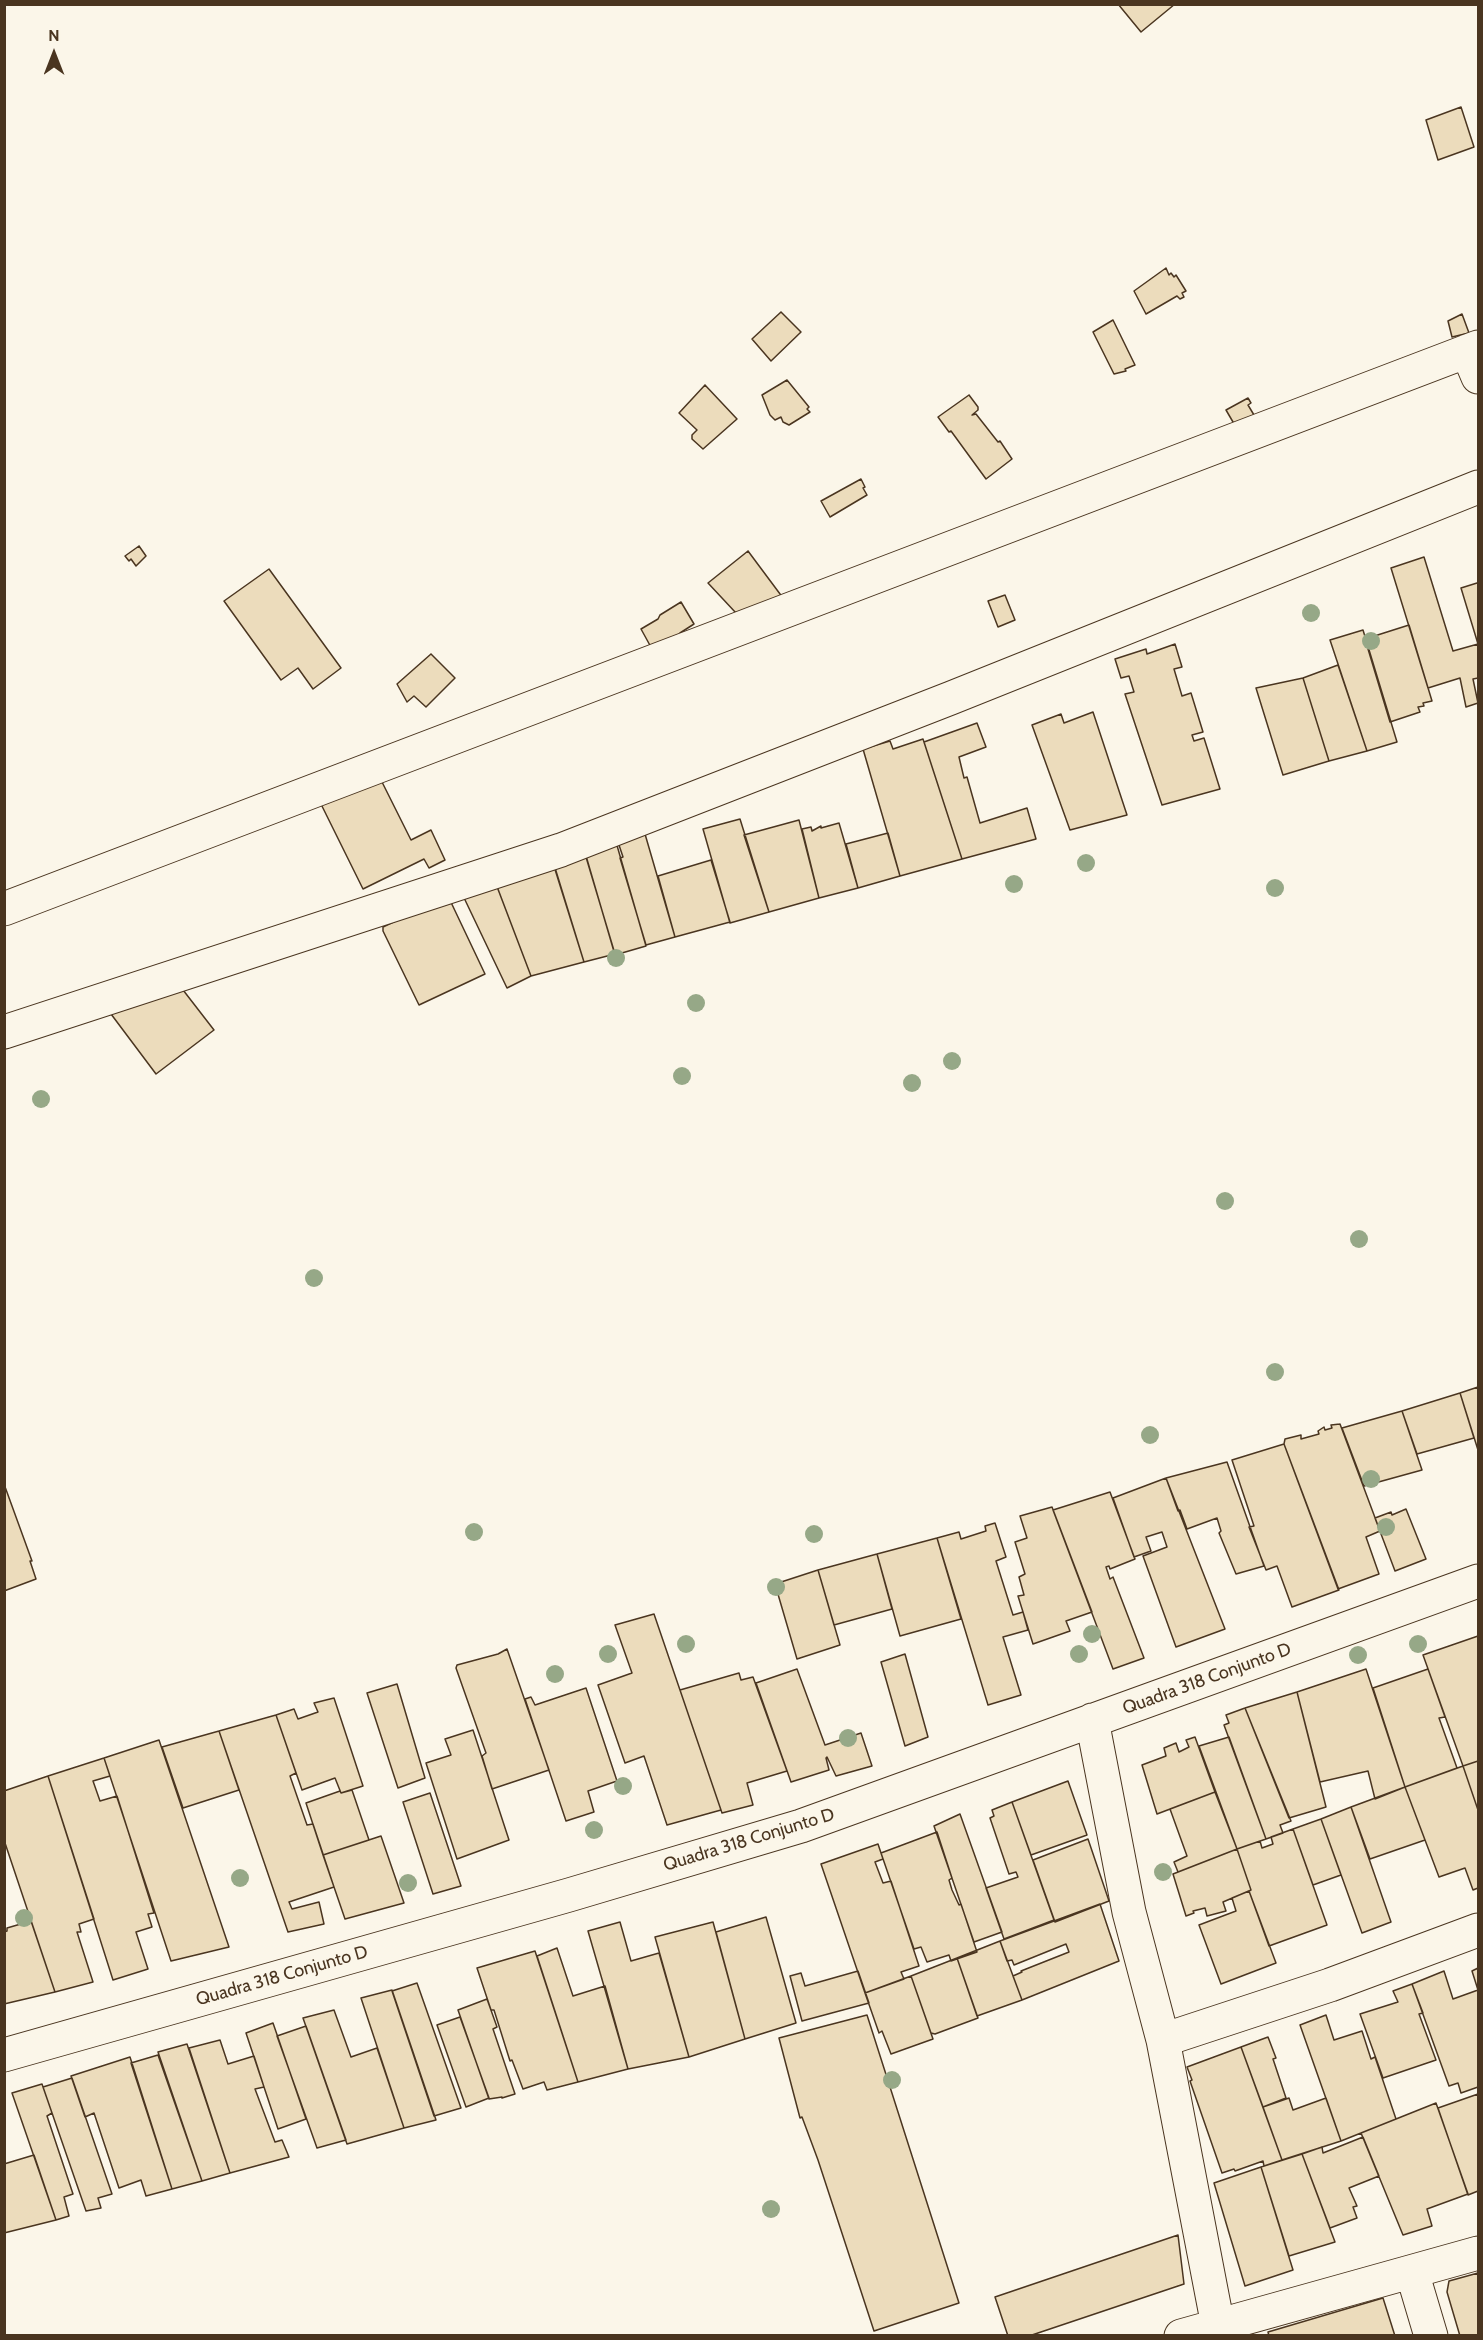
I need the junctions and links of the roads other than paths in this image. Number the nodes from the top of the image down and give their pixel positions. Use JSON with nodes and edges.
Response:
{"nodes":[{"id":1,"x":1475,"y":359,"type":"edge"},
{"id":2,"x":1479,"y":487,"type":"edge"},
{"id":3,"x":4,"y":909,"type":"edge"},
{"id":4,"x":4,"y":1032,"type":"edge"},
{"id":5,"x":1479,"y":1581,"type":"edge"},
{"id":6,"x":1092,"y":1720,"type":"junction"},
{"id":7,"x":1479,"y":1930,"type":"edge"},
{"id":8,"x":1163,"y":2040,"type":"junction"},
{"id":9,"x":4,"y":2055,"type":"edge"},
{"id":10,"x":1479,"y":2253,"type":"edge"},
{"id":11,"x":1412,"y":2272,"type":"junction"},
{"id":12,"x":1218,"y":2326,"type":"junction"},
{"id":13,"x":1181,"y":2336,"type":"edge"},
{"id":14,"x":1431,"y":2336,"type":"edge"}],
"edges":[{"from":1,"to":3,"type":"street"},
{"from":2,"to":4,"type":"street"},
{"from":5,"to":6,"type":"street","name":"Quadra 318 Conjunto D"},
{"from":6,"to":8,"type":"street"},
{"from":6,"to":9,"type":"street","name":"Quadra 318 Conjunto D"},
{"from":7,"to":8,"type":"street"},
{"from":8,"to":12,"type":"street"},
{"from":10,"to":11,"type":"street"},
{"from":11,"to":12,"type":"street"},
{"from":11,"to":14,"type":"street"},
{"from":12,"to":13,"type":"street"}]}
